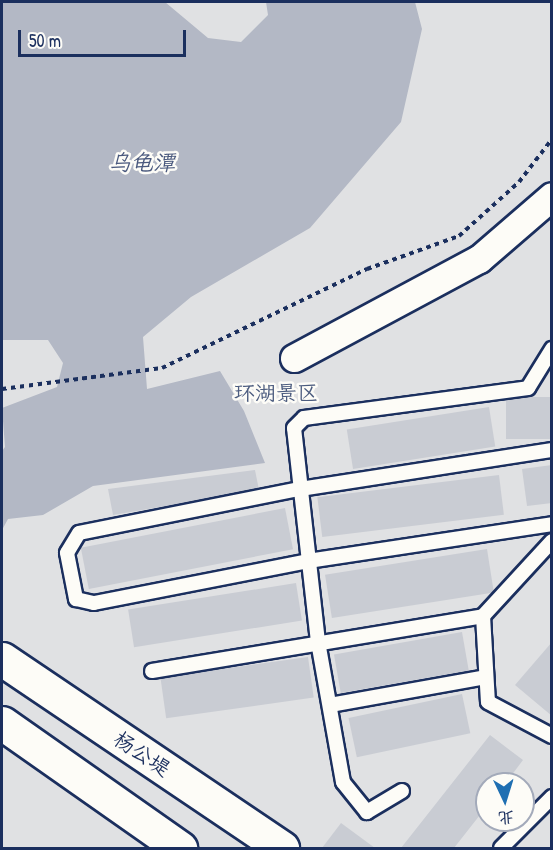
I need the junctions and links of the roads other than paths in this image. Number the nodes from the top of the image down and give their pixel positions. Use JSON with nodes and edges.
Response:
{"nodes":[{"id":1,"x":552,"y":196,"type":"edge"},
{"id":2,"x":552,"y":349,"type":"edge"},
{"id":3,"x":294,"y":358,"type":"dead end"},
{"id":4,"x":552,"y":450,"type":"edge"},
{"id":5,"x":299,"y":489,"type":"junction"},
{"id":6,"x":552,"y":524,"type":"edge"},
{"id":7,"x":552,"y":541,"type":"edge"},
{"id":8,"x":308,"y":561,"type":"junction"},
{"id":9,"x":483,"y":616,"type":"junction"},
{"id":10,"x":318,"y":642,"type":"junction"},
{"id":11,"x":2,"y":658,"type":"edge"},
{"id":12,"x":152,"y":671,"type":"dead end"},
{"id":13,"x":485,"y":677,"type":"junction"},
{"id":14,"x":330,"y":705,"type":"junction"},
{"id":15,"x":2,"y":723,"type":"edge"},
{"id":16,"x":552,"y":736,"type":"edge"},
{"id":17,"x":402,"y":791,"type":"dead end"},
{"id":18,"x":552,"y":797,"type":"edge"},
{"id":19,"x":180,"y":849,"type":"edge"},
{"id":20,"x":282,"y":849,"type":"edge"},
{"id":21,"x":501,"y":849,"type":"edge"}],
"edges":[{"from":1,"to":3,"type":"street"},
{"from":2,"to":5,"type":"lane"},
{"from":4,"to":5,"type":"lane"},
{"from":5,"to":8,"type":"lane"},
{"from":5,"to":8,"type":"lane"},
{"from":6,"to":8,"type":"lane"},
{"from":7,"to":9,"type":"lane"},
{"from":8,"to":10,"type":"lane"},
{"from":9,"to":10,"type":"lane"},
{"from":9,"to":13,"type":"lane"},
{"from":10,"to":12,"type":"lane"},
{"from":10,"to":14,"type":"lane"},
{"from":11,"to":20,"type":"main road","name":"杨公堤"},
{"from":13,"to":14,"type":"lane"},
{"from":13,"to":16,"type":"lane"},
{"from":14,"to":17,"type":"lane"},
{"from":15,"to":19,"type":"main road"},
{"from":18,"to":21,"type":"lane"}]}
